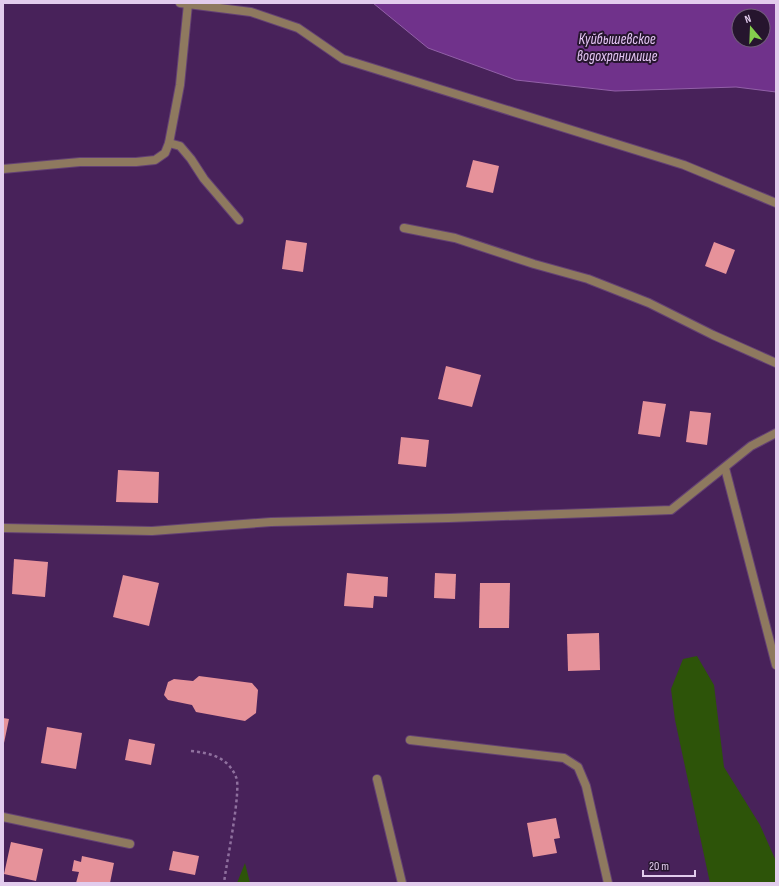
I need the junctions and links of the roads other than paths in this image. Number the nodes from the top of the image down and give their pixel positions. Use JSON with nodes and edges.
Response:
{"nodes":[{"id":1,"x":184,"y":3,"type":"edge"},
{"id":2,"x":169,"y":143,"type":"junction"},
{"id":3,"x":3,"y":169,"type":"edge"},
{"id":4,"x":776,"y":203,"type":"edge"},
{"id":5,"x":239,"y":220,"type":"dead end"},
{"id":6,"x":404,"y":228,"type":"dead end"},
{"id":7,"x":776,"y":363,"type":"edge"},
{"id":8,"x":776,"y":433,"type":"edge"},
{"id":9,"x":725,"y":468,"type":"junction"},
{"id":10,"x":3,"y":528,"type":"edge"},
{"id":11,"x":776,"y":665,"type":"edge"},
{"id":12,"x":410,"y":740,"type":"dead end"},
{"id":13,"x":377,"y":779,"type":"dead end"},
{"id":14,"x":3,"y":817,"type":"edge"},
{"id":15,"x":130,"y":844,"type":"dead end"},
{"id":16,"x":402,"y":883,"type":"edge"},
{"id":17,"x":608,"y":883,"type":"edge"}],
"edges":[{"from":1,"to":2,"type":"street"},
{"from":1,"to":4,"type":"street"},
{"from":2,"to":3,"type":"street"},
{"from":2,"to":5,"type":"street"},
{"from":6,"to":7,"type":"street"},
{"from":8,"to":9,"type":"street"},
{"from":9,"to":10,"type":"street"},
{"from":9,"to":11,"type":"street"},
{"from":12,"to":17,"type":"street"},
{"from":13,"to":16,"type":"street"},
{"from":14,"to":15,"type":"street"}]}
